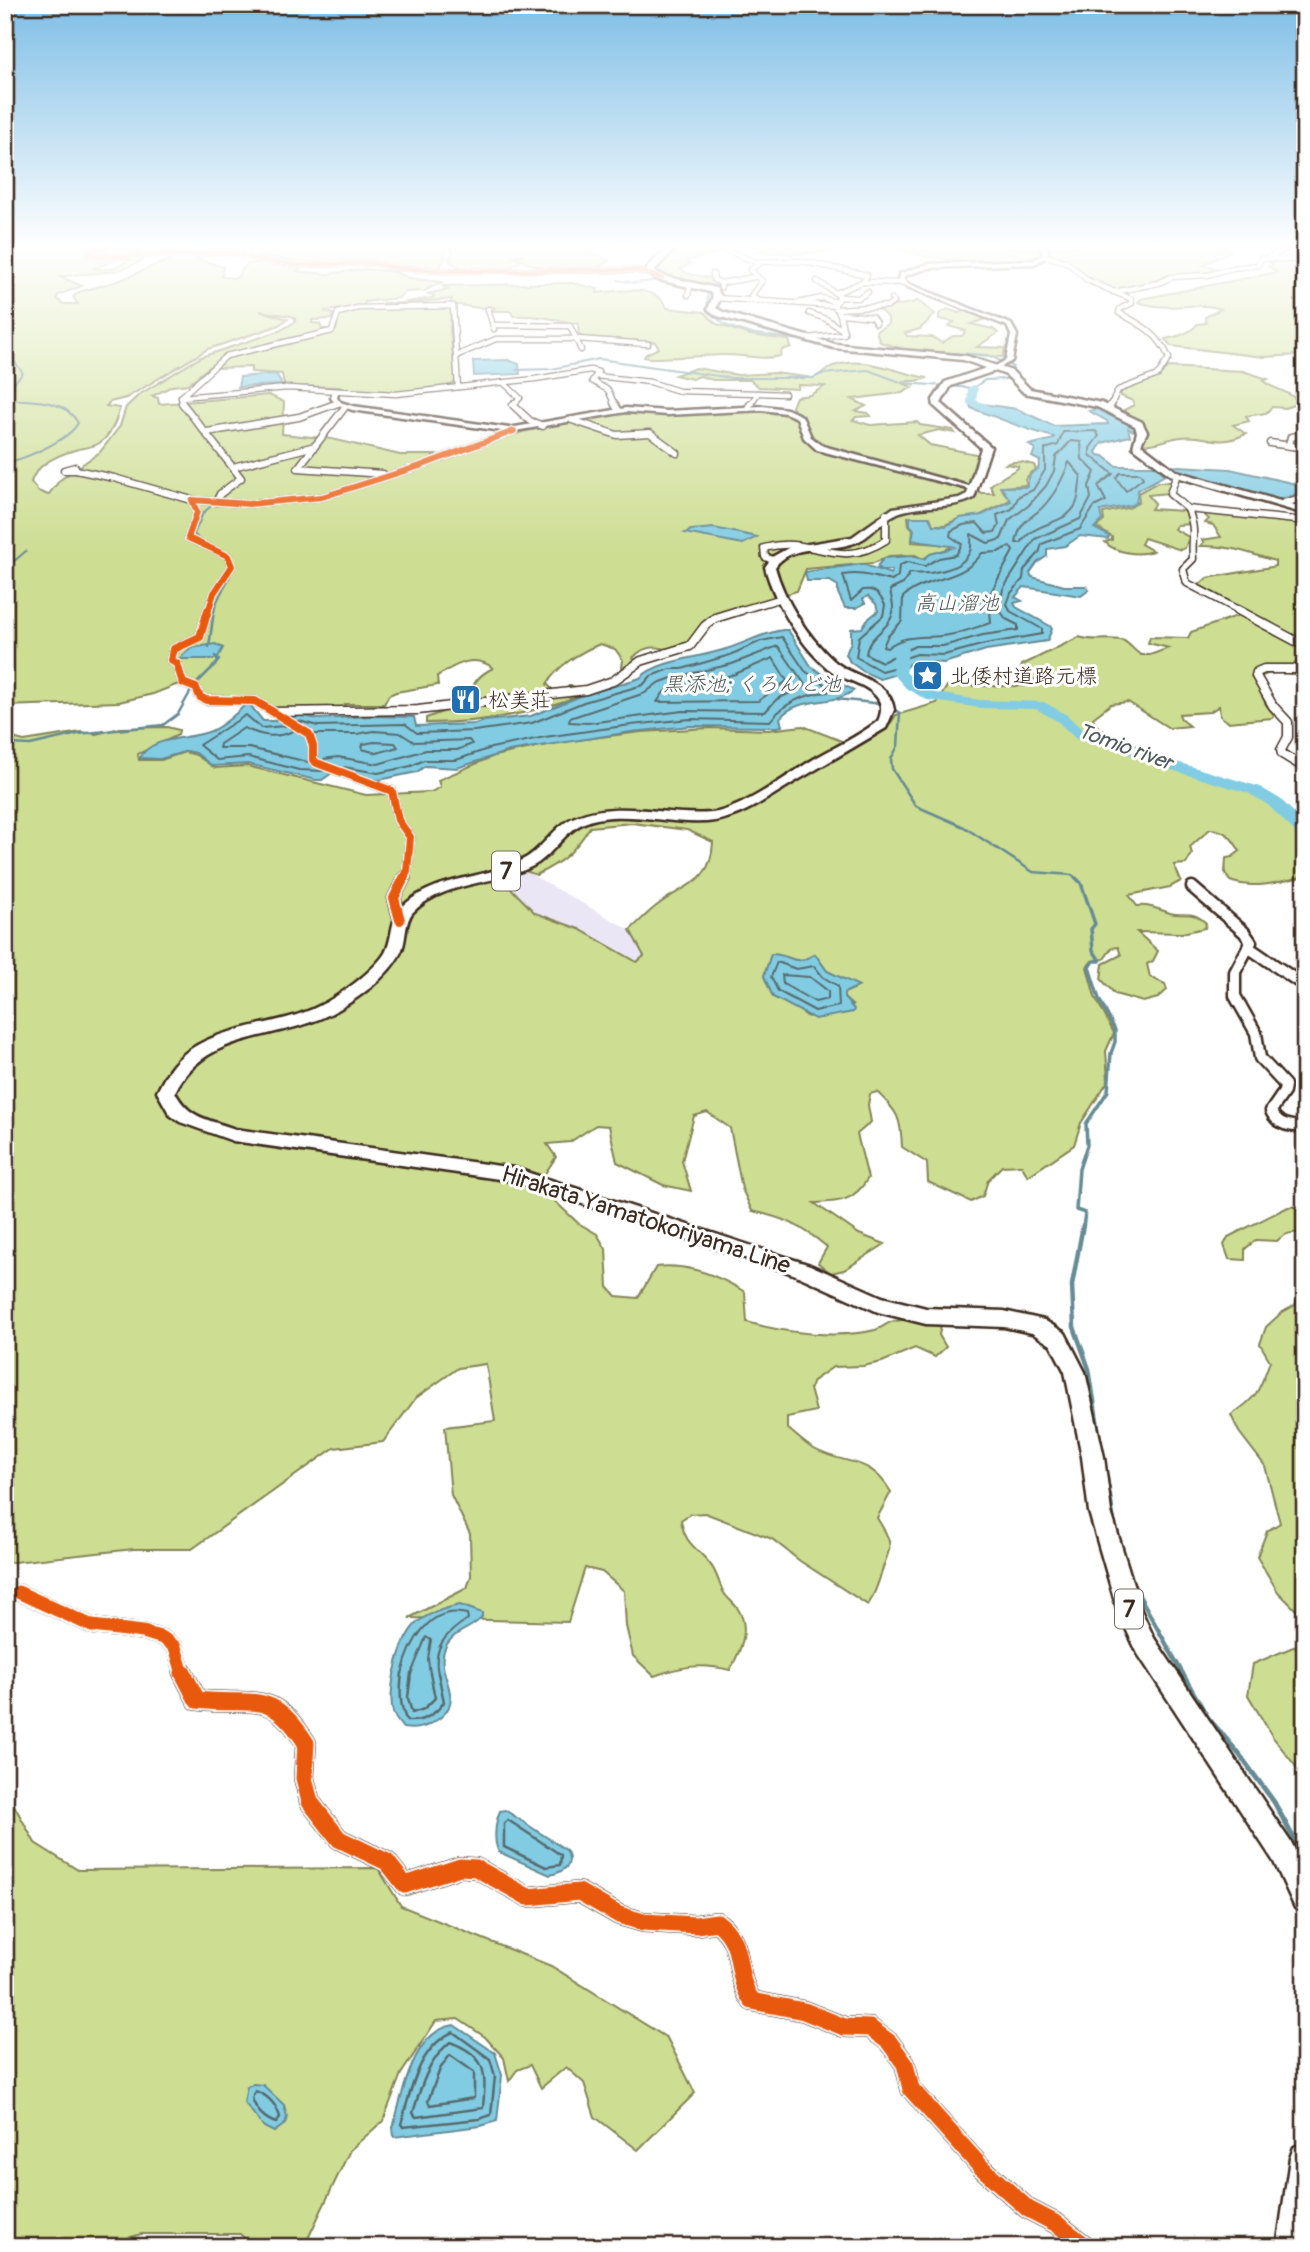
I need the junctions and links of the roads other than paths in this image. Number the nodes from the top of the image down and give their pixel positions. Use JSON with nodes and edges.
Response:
{"nodes":[{"id":1,"x":256,"y":348,"type":"edge"},
{"id":2,"x":457,"y":348,"type":"edge"},
{"id":3,"x":474,"y":348,"type":"edge"},
{"id":4,"x":864,"y":348,"type":"edge"},
{"id":5,"x":1011,"y":348,"type":"edge"},
{"id":6,"x":1166,"y":348,"type":"edge"},
{"id":7,"x":458,"y":355,"type":"junction"},
{"id":8,"x":995,"y":368,"type":"junction"},
{"id":9,"x":596,"y":376,"type":"junction"},
{"id":10,"x":504,"y":383,"type":"junction"},
{"id":11,"x":458,"y":387,"type":"junction"},
{"id":12,"x":335,"y":392,"type":"junction"},
{"id":13,"x":758,"y":393,"type":"junction"},
{"id":14,"x":785,"y":394,"type":"dead end"},
{"id":15,"x":181,"y":397,"type":"junction"},
{"id":16,"x":1305,"y":404,"type":"edge"},
{"id":17,"x":341,"y":405,"type":"junction"},
{"id":18,"x":748,"y":408,"type":"junction"},
{"id":19,"x":1109,"y":408,"type":"junction"},
{"id":20,"x":618,"y":410,"type":"junction"},
{"id":21,"x":1305,"y":410,"type":"edge"},
{"id":22,"x":572,"y":420,"type":"junction"},
{"id":23,"x":543,"y":426,"type":"junction"},
{"id":24,"x":514,"y":430,"type":"junction"},
{"id":25,"x":207,"y":432,"type":"junction"},
{"id":26,"x":1305,"y":434,"type":"edge"},
{"id":27,"x":1270,"y":443,"type":"dead end"},
{"id":28,"x":1289,"y":444,"type":"junction"},
{"id":29,"x":315,"y":446,"type":"junction"},
{"id":30,"x":1305,"y":448,"type":"edge"},
{"id":31,"x":677,"y":453,"type":"dead end"},
{"id":32,"x":233,"y":467,"type":"junction"},
{"id":33,"x":76,"y":470,"type":"dead end"},
{"id":34,"x":390,"y":474,"type":"junction"},
{"id":35,"x":1177,"y":474,"type":"junction"},
{"id":36,"x":972,"y":488,"type":"junction"},
{"id":37,"x":1305,"y":497,"type":"edge"},
{"id":38,"x":192,"y":500,"type":"junction"},
{"id":39,"x":216,"y":502,"type":"junction"},
{"id":40,"x":1284,"y":503,"type":"junction"},
{"id":41,"x":1188,"y":509,"type":"junction"},
{"id":42,"x":1305,"y":511,"type":"edge"},
{"id":43,"x":1305,"y":521,"type":"edge"},
{"id":44,"x":782,"y":598,"type":"junction"},
{"id":45,"x":1305,"y":646,"type":"edge"},
{"id":46,"x":1305,"y":669,"type":"edge"},
{"id":47,"x":275,"y":715,"type":"junction"},
{"id":48,"x":1305,"y":768,"type":"edge"},
{"id":49,"x":1192,"y":887,"type":"dead end"},
{"id":50,"x":400,"y":920,"type":"junction"},
{"id":51,"x":1248,"y":947,"type":"junction"},
{"id":52,"x":1305,"y":986,"type":"edge"},
{"id":53,"x":1305,"y":1127,"type":"edge"},
{"id":54,"x":18,"y":1592,"type":"dead end"},
{"id":55,"x":1305,"y":1899,"type":"edge"},
{"id":56,"x":1305,"y":2158,"type":"edge"},
{"id":57,"x":1087,"y":2247,"type":"edge"},
{"id":58,"x":1293,"y":2247,"type":"edge"}],
"edges":[{"from":1,"to":15,"type":"street"},
{"from":2,"to":7,"type":"street"},
{"from":3,"to":7,"type":"street"},
{"from":4,"to":8,"type":"main road"},
{"from":5,"to":8,"type":"street"},
{"from":6,"to":19,"type":"street"},
{"from":7,"to":11,"type":"street"},
{"from":8,"to":19,"type":"main road"},
{"from":8,"to":36,"type":"main road"},
{"from":9,"to":10,"type":"street"},
{"from":9,"to":13,"type":"street"},
{"from":9,"to":20,"type":"street"},
{"from":10,"to":11,"type":"street"},
{"from":10,"to":23,"type":"street"},
{"from":11,"to":12,"type":"street"},
{"from":12,"to":15,"type":"street"},
{"from":12,"to":17,"type":"street"},
{"from":13,"to":14,"type":"street"},
{"from":13,"to":18,"type":"street"},
{"from":15,"to":25,"type":"street"},
{"from":16,"to":21,"type":"street"},
{"from":17,"to":24,"type":"street"},
{"from":17,"to":25,"type":"street"},
{"from":17,"to":29,"type":"street"},
{"from":18,"to":20,"type":"street"},
{"from":18,"to":36,"type":"street"},
{"from":19,"to":35,"type":"main road"},
{"from":20,"to":22,"type":"street"},
{"from":22,"to":23,"type":"street"},
{"from":22,"to":31,"type":"street"},
{"from":23,"to":24,"type":"street"},
{"from":24,"to":34,"type":"street"},
{"from":25,"to":32,"type":"street"},
{"from":26,"to":28,"type":"street"},
{"from":27,"to":28,"type":"street"},
{"from":28,"to":30,"type":"street"},
{"from":29,"to":32,"type":"street"},
{"from":29,"to":34,"type":"street"},
{"from":32,"to":39,"type":"street"},
{"from":33,"to":38,"type":"street"},
{"from":34,"to":39,"type":"street"},
{"from":35,"to":40,"type":"main road"},
{"from":35,"to":41,"type":"street"},
{"from":36,"to":44,"type":"main road","number":"7"},
{"from":37,"to":40,"type":"street"},
{"from":38,"to":39,"type":"street"},
{"from":38,"to":47,"type":"street"},
{"from":40,"to":42,"type":"main road"},
{"from":41,"to":43,"type":"street"},
{"from":41,"to":45,"type":"street"},
{"from":44,"to":47,"type":"street"},
{"from":44,"to":50,"type":"main road","number":"7"},
{"from":46,"to":48,"type":"street"},
{"from":47,"to":50,"type":"street"},
{"from":49,"to":51,"type":"street"},
{"from":50,"to":55,"type":"main road","name":"Hirakata Yamatokoriyama Line","number":"7"},
{"from":51,"to":52,"type":"street"},
{"from":51,"to":53,"type":"street"},
{"from":54,"to":57,"type":"street"},
{"from":56,"to":58,"type":"main road"}]}
